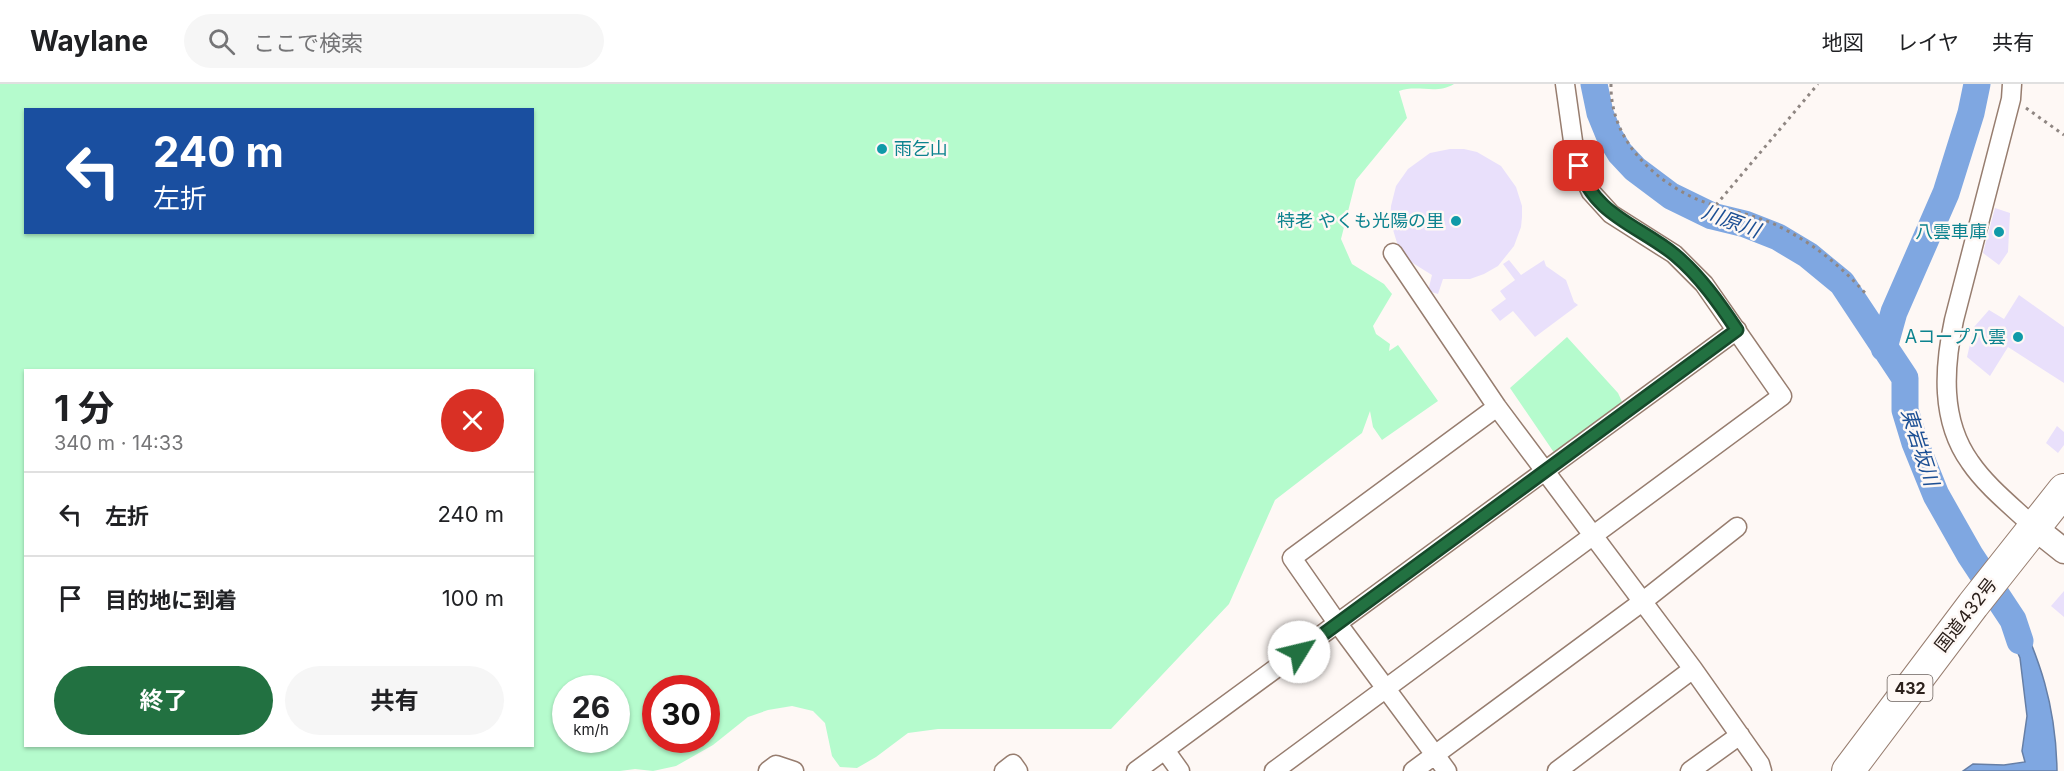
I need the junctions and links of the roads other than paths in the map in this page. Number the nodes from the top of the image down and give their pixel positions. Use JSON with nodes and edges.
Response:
{"nodes":[{"id":1,"x":1565,"y":84,"type":"edge"},
{"id":2,"x":2012,"y":92,"type":"edge"},
{"id":3,"x":1393,"y":253,"type":"dead end"},
{"id":4,"x":1737,"y":330,"type":"junction"},
{"id":5,"x":1497,"y":407,"type":"junction"},
{"id":6,"x":1545,"y":471,"type":"junction"},
{"id":7,"x":2064,"y":490,"type":"edge"},
{"id":8,"x":1737,"y":528,"type":"dead end"},
{"id":9,"x":1591,"y":536,"type":"junction"},
{"id":10,"x":2027,"y":537,"type":"junction"},
{"id":11,"x":2064,"y":551,"type":"edge"},
{"id":12,"x":1642,"y":602,"type":"junction"},
{"id":13,"x":1338,"y":624,"type":"junction"},
{"id":14,"x":1692,"y":669,"type":"junction"},
{"id":15,"x":1386,"y":689,"type":"junction"},
{"id":16,"x":1740,"y":735,"type":"junction"},
{"id":17,"x":1165,"y":750,"type":"junction"},
{"id":18,"x":1435,"y":754,"type":"junction"},
{"id":19,"x":768,"y":771,"type":"edge"},
{"id":20,"x":794,"y":771,"type":"edge"},
{"id":21,"x":1004,"y":771,"type":"edge"},
{"id":22,"x":1018,"y":771,"type":"edge"},
{"id":23,"x":1136,"y":771,"type":"edge"},
{"id":24,"x":1180,"y":771,"type":"edge"},
{"id":25,"x":1274,"y":771,"type":"edge"},
{"id":26,"x":1413,"y":771,"type":"edge"},
{"id":27,"x":1447,"y":771,"type":"edge"},
{"id":28,"x":1557,"y":771,"type":"edge"},
{"id":29,"x":1690,"y":771,"type":"edge"},
{"id":30,"x":1762,"y":771,"type":"edge"},
{"id":31,"x":1848,"y":771,"type":"edge"}],
"edges":[{"from":1,"to":4,"type":"street"},
{"from":2,"to":10,"type":"street"},
{"from":3,"to":5,"type":"street"},
{"from":4,"to":6,"type":"street"},
{"from":4,"to":9,"type":"street"},
{"from":5,"to":6,"type":"street"},
{"from":5,"to":13,"type":"street"},
{"from":6,"to":9,"type":"street"},
{"from":6,"to":13,"type":"street"},
{"from":7,"to":10,"type":"highway","name":"国道432号","number":"432"},
{"from":8,"to":12,"type":"street"},
{"from":9,"to":12,"type":"street"},
{"from":9,"to":15,"type":"street"},
{"from":10,"to":11,"type":"street"},
{"from":10,"to":31,"type":"highway","name":"国道432号","number":"432"},
{"from":12,"to":14,"type":"street"},
{"from":12,"to":18,"type":"street"},
{"from":13,"to":15,"type":"street"},
{"from":13,"to":17,"type":"street"},
{"from":14,"to":16,"type":"street"},
{"from":14,"to":28,"type":"street"},
{"from":15,"to":18,"type":"street"},
{"from":15,"to":25,"type":"street"},
{"from":16,"to":29,"type":"street"},
{"from":16,"to":30,"type":"street"},
{"from":17,"to":23,"type":"street"},
{"from":17,"to":24,"type":"street"},
{"from":18,"to":26,"type":"street"},
{"from":18,"to":27,"type":"street"},
{"from":19,"to":20,"type":"street"},
{"from":21,"to":22,"type":"street"}]}
